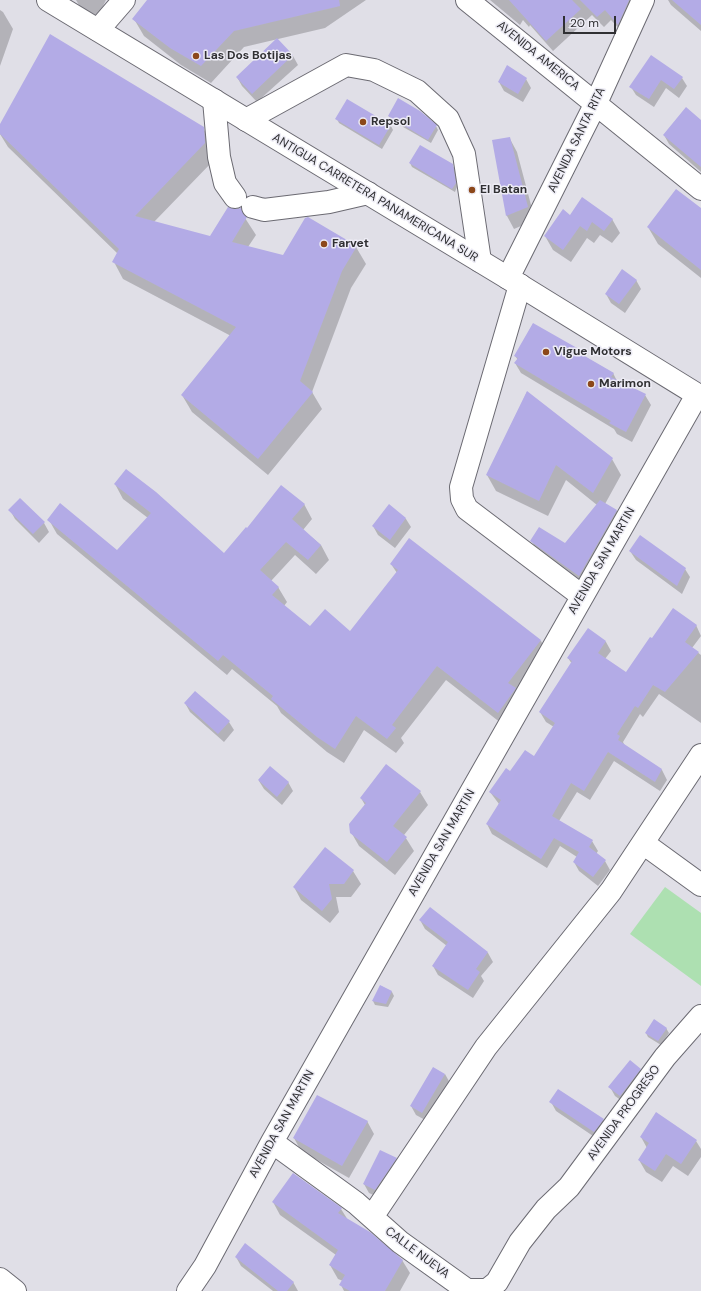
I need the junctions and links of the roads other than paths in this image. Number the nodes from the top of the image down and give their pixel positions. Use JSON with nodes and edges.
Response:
{"nodes":[{"id":1,"x":48,"y":0,"type":"edge"},
{"id":2,"x":124,"y":0,"type":"edge"},
{"id":3,"x":467,"y":0,"type":"edge"},
{"id":4,"x":643,"y":0,"type":"edge"},
{"id":5,"x":98,"y":30,"type":"junction"},
{"id":6,"x":214,"y":100,"type":"junction"},
{"id":7,"x":596,"y":103,"type":"junction"},
{"id":8,"x":246,"y":120,"type":"junction"},
{"id":9,"x":701,"y":189,"type":"edge"},
{"id":10,"x":368,"y":193,"type":"junction"},
{"id":11,"x":480,"y":261,"type":"junction"},
{"id":12,"x":514,"y":282,"type":"junction"},
{"id":13,"x":699,"y":396,"type":"edge"},
{"id":14,"x":582,"y":596,"type":"junction"},
{"id":15,"x":701,"y":755,"type":"edge"},
{"id":16,"x":643,"y":843,"type":"junction"},
{"id":17,"x":701,"y":885,"type":"edge"},
{"id":18,"x":701,"y":1016,"type":"edge"},
{"id":19,"x":272,"y":1142,"type":"junction"},
{"id":20,"x":546,"y":1209,"type":"joint"},
{"id":21,"x":372,"y":1217,"type":"junction"},
{"id":22,"x":0,"y":1279,"type":"edge"},
{"id":23,"x":15,"y":1291,"type":"edge"},
{"id":24,"x":188,"y":1291,"type":"edge"}],
"edges":[{"from":1,"to":5,"type":"main road","name":"ANTIGUA CARRETERA PANAMERICANA SUR"},
{"from":2,"to":5,"type":"main road"},
{"from":3,"to":7,"type":"main road","name":"AVENIDA AMERICA"},
{"from":4,"to":7,"type":"main road","name":"AVENIDA SANTA RITA"},
{"from":5,"to":6,"type":"main road","name":"ANTIGUA CARRETERA PANAMERICANA SUR"},
{"from":6,"to":8,"type":"main road","name":"ANTIGUA CARRETERA PANAMERICANA SUR"},
{"from":6,"to":10,"type":"main road"},
{"from":7,"to":9,"type":"main road","name":"AVENIDA AMERICA"},
{"from":7,"to":12,"type":"main road","name":"AVENIDA SANTA RITA"},
{"from":8,"to":10,"type":"main road","name":"ANTIGUA CARRETERA PANAMERICANA SUR"},
{"from":8,"to":11,"type":"main road"},
{"from":10,"to":11,"type":"main road","name":"ANTIGUA CARRETERA PANAMERICANA SUR"},
{"from":11,"to":12,"type":"main road","name":"ANTIGUA CARRETERA PANAMERICANA SUR"},
{"from":12,"to":13,"type":"main road","name":"ANTIGUA CARRETERA PANAMERICANA SUR"},
{"from":12,"to":14,"type":"main road","name":"AVENIDA SANTA RITA"},
{"from":13,"to":14,"type":"main road","name":"AVENIDA SAN MARTIN"},
{"from":14,"to":19,"type":"main road","name":"AVENIDA SAN MARTIN"},
{"from":15,"to":16,"type":"main road"},
{"from":16,"to":17,"type":"main road"},
{"from":16,"to":21,"type":"main road"},
{"from":18,"to":20,"type":"main road","name":"AVENIDA PROGRESO"},
{"from":19,"to":21,"type":"main road","name":"CALLE NUEVA"},
{"from":19,"to":24,"type":"main road","name":"AVENIDA SAN MARTIN"},
{"from":20,"to":21,"type":"main road","name":"CALLE NUEVA"},
{"from":22,"to":23,"type":"main road"}]}
